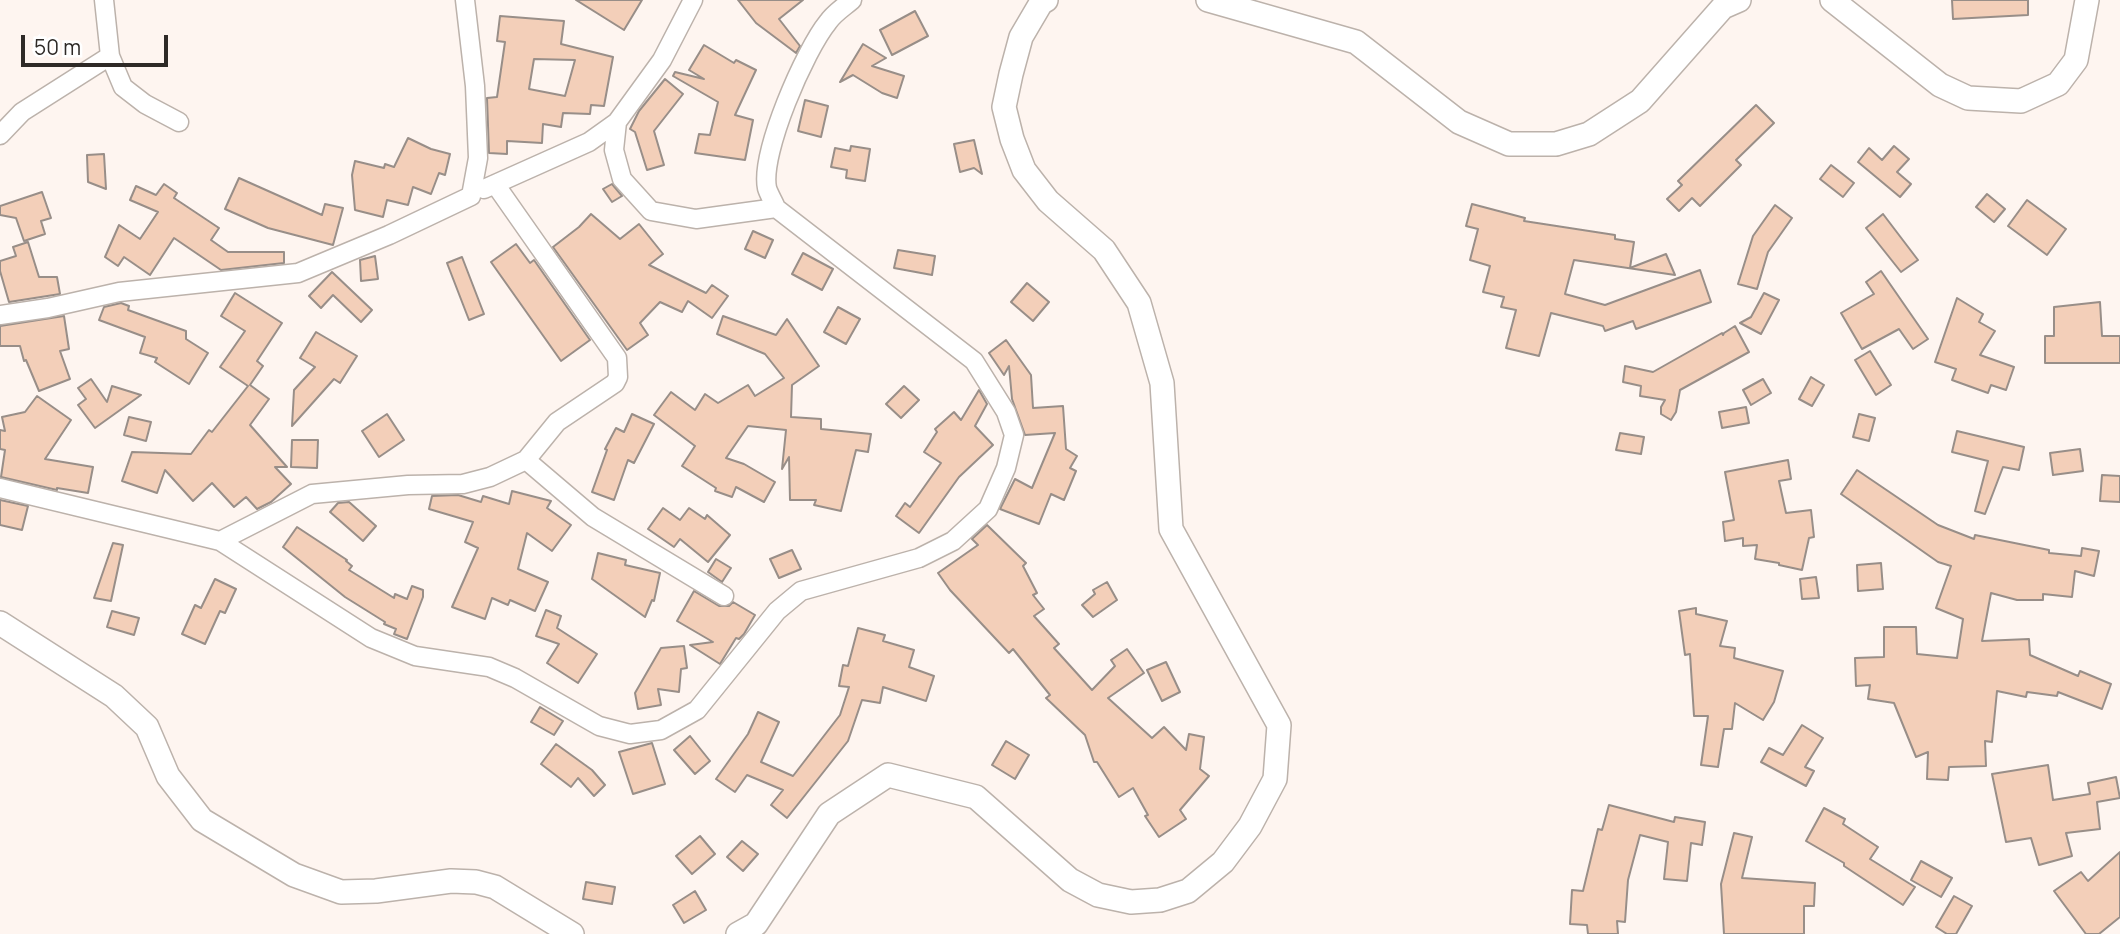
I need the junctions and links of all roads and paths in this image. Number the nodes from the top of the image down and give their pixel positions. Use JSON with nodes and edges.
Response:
{"nodes":[{"id":1,"x":104,"y":0,"type":"edge"},
{"id":2,"x":465,"y":0,"type":"edge"},
{"id":3,"x":694,"y":0,"type":"edge"},
{"id":4,"x":852,"y":0,"type":"edge"},
{"id":5,"x":1046,"y":0,"type":"edge"},
{"id":6,"x":1208,"y":0,"type":"edge"},
{"id":7,"x":1739,"y":0,"type":"edge"},
{"id":8,"x":1832,"y":0,"type":"edge"},
{"id":9,"x":2087,"y":0,"type":"edge"},
{"id":10,"x":110,"y":56,"type":"junction"},
{"id":11,"x":179,"y":122,"type":"dead end"},
{"id":12,"x":617,"y":122,"type":"junction"},
{"id":13,"x":0,"y":135,"type":"edge"},
{"id":14,"x":495,"y":184,"type":"junction"},
{"id":15,"x":471,"y":196,"type":"junction"},
{"id":16,"x":776,"y":208,"type":"junction"},
{"id":17,"x":0,"y":315,"type":"edge"},
{"id":18,"x":526,"y":460,"type":"junction"},
{"id":19,"x":0,"y":488,"type":"edge"},
{"id":20,"x":220,"y":541,"type":"junction"},
{"id":21,"x":724,"y":596,"type":"dead end"},
{"id":22,"x":0,"y":623,"type":"edge"},
{"id":23,"x":572,"y":934,"type":"edge"},
{"id":24,"x":738,"y":934,"type":"edge"}],
"edges":[{"from":1,"to":10,"type":"street"},
{"from":2,"to":15,"type":"street"},
{"from":3,"to":12,"type":"street"},
{"from":4,"to":16,"type":"street"},
{"from":5,"to":24,"type":"street"},
{"from":6,"to":7,"type":"street"},
{"from":8,"to":9,"type":"street"},
{"from":10,"to":11,"type":"street"},
{"from":10,"to":13,"type":"street"},
{"from":12,"to":14,"type":"street"},
{"from":12,"to":16,"type":"street"},
{"from":14,"to":15,"type":"street"},
{"from":14,"to":18,"type":"street"},
{"from":15,"to":17,"type":"street"},
{"from":16,"to":20,"type":"street"},
{"from":18,"to":20,"type":"street"},
{"from":18,"to":21,"type":"street"},
{"from":19,"to":20,"type":"street"},
{"from":22,"to":23,"type":"street"}]}
